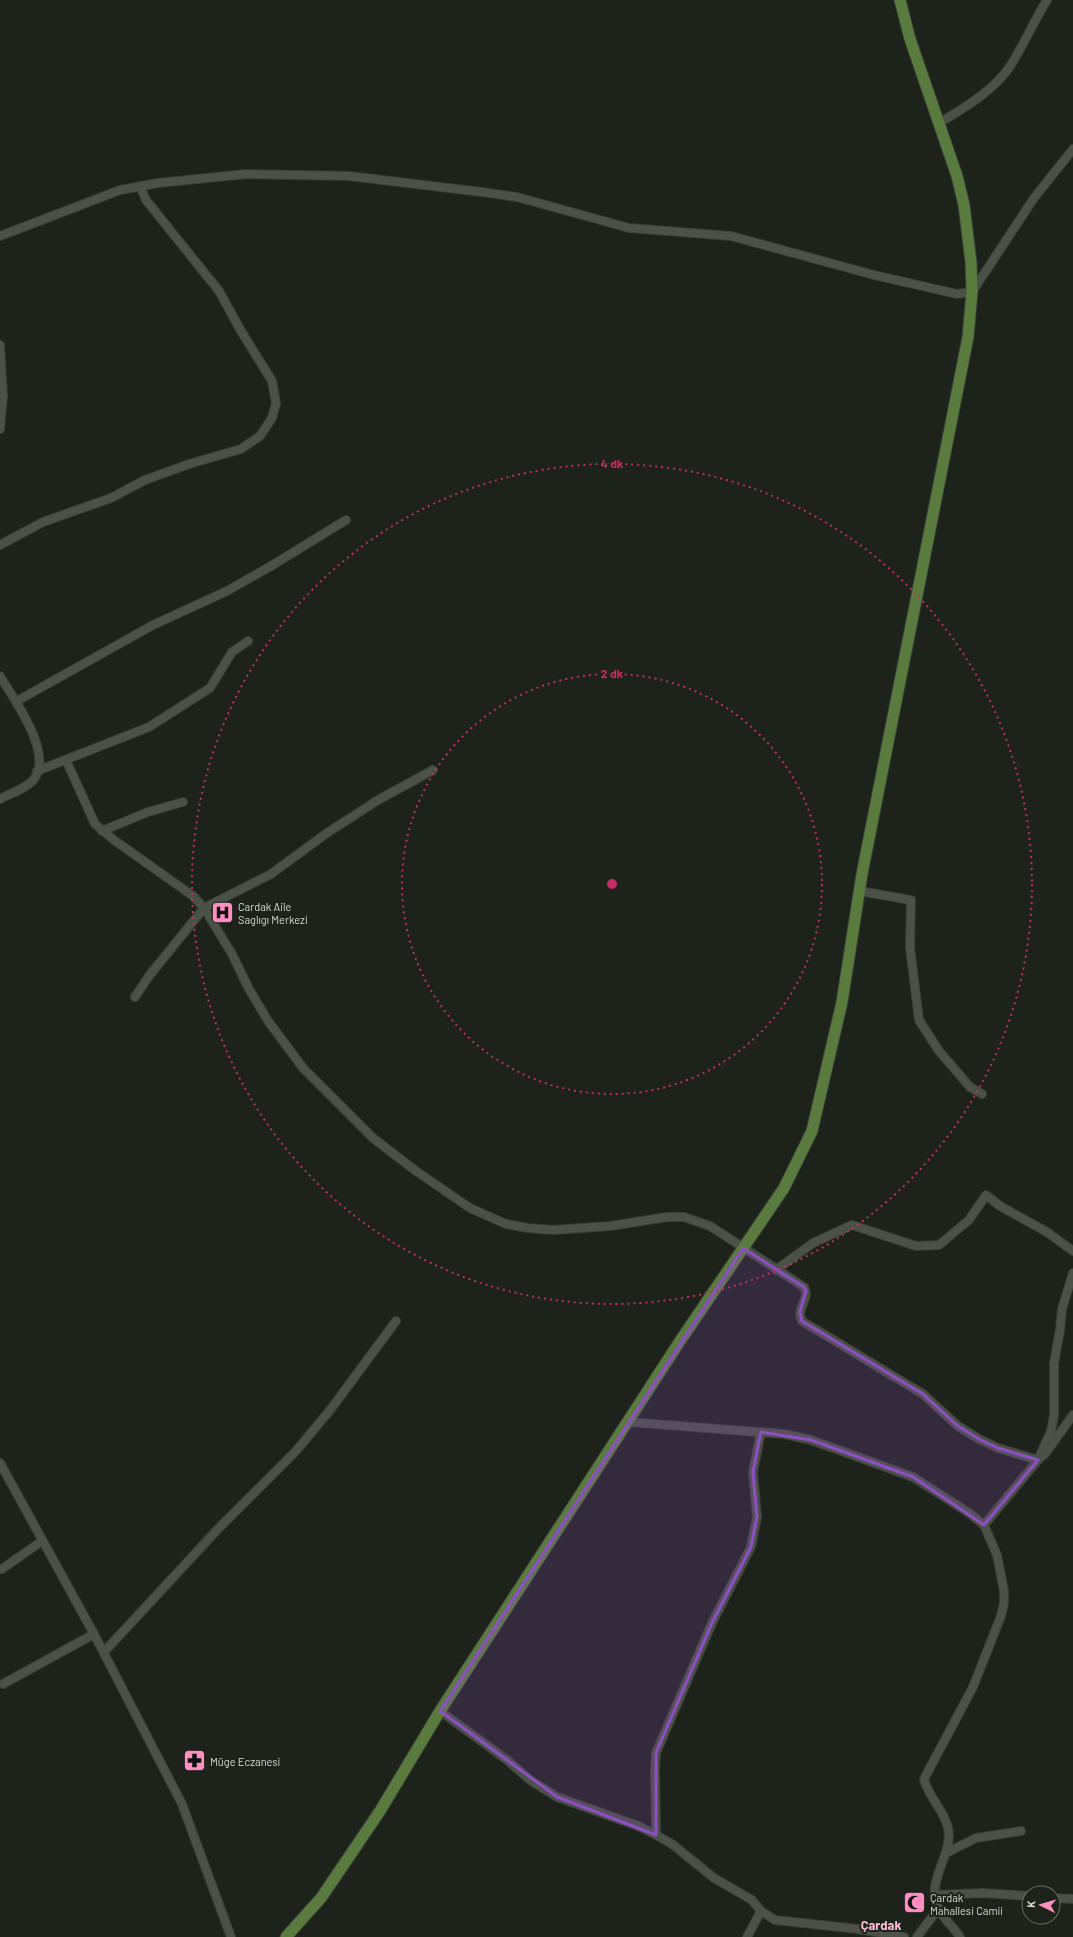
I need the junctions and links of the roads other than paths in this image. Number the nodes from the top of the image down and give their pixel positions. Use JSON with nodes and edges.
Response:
{"nodes":[{"id":1,"x":900,"y":0,"type":"edge"},
{"id":2,"x":1047,"y":0,"type":"edge"},
{"id":3,"x":939,"y":123,"type":"junction"},
{"id":4,"x":1073,"y":149,"type":"edge"},
{"id":5,"x":140,"y":186,"type":"junction"},
{"id":6,"x":0,"y":236,"type":"edge"},
{"id":7,"x":972,"y":292,"type":"junction"},
{"id":8,"x":0,"y":345,"type":"edge"},
{"id":9,"x":0,"y":429,"type":"edge"},
{"id":10,"x":346,"y":520,"type":"dead end"},
{"id":11,"x":0,"y":545,"type":"edge"},
{"id":12,"x":248,"y":641,"type":"dead end"},
{"id":13,"x":0,"y":676,"type":"edge"},
{"id":14,"x":17,"y":701,"type":"junction"},
{"id":15,"x":66,"y":760,"type":"junction"},
{"id":16,"x":433,"y":770,"type":"dead end"},
{"id":17,"x":37,"y":771,"type":"junction"},
{"id":18,"x":0,"y":799,"type":"edge"},
{"id":19,"x":183,"y":802,"type":"dead end"},
{"id":20,"x":102,"y":831,"type":"junction"},
{"id":21,"x":859,"y":891,"type":"junction"},
{"id":22,"x":204,"y":908,"type":"junction"},
{"id":23,"x":134,"y":997,"type":"dead end"},
{"id":24,"x":982,"y":1094,"type":"dead end"},
{"id":25,"x":742,"y":1248,"type":"junction"},
{"id":26,"x":1073,"y":1251,"type":"edge"},
{"id":27,"x":776,"y":1270,"type":"junction"},
{"id":28,"x":1073,"y":1273,"type":"edge"},
{"id":29,"x":396,"y":1321,"type":"dead end"},
{"id":30,"x":1073,"y":1415,"type":"edge"},
{"id":31,"x":629,"y":1422,"type":"junction"},
{"id":32,"x":761,"y":1432,"type":"junction"},
{"id":33,"x":1038,"y":1460,"type":"junction"},
{"id":34,"x":0,"y":1463,"type":"edge"},
{"id":35,"x":984,"y":1525,"type":"junction"},
{"id":36,"x":42,"y":1541,"type":"junction"},
{"id":37,"x":1,"y":1569,"type":"edge"},
{"id":38,"x":94,"y":1634,"type":"junction"},
{"id":39,"x":104,"y":1652,"type":"junction"},
{"id":40,"x":3,"y":1684,"type":"dead end"},
{"id":41,"x":440,"y":1711,"type":"junction"},
{"id":42,"x":1021,"y":1832,"type":"dead end"},
{"id":43,"x":656,"y":1835,"type":"junction"},
{"id":44,"x":946,"y":1853,"type":"junction"},
{"id":45,"x":936,"y":1895,"type":"junction"},
{"id":46,"x":1021,"y":1896,"type":"edge"},
{"id":47,"x":1061,"y":1898,"type":"edge"},
{"id":48,"x":1073,"y":1899,"type":"edge"},
{"id":49,"x":938,"y":1909,"type":"junction"},
{"id":50,"x":762,"y":1911,"type":"junction"},
{"id":51,"x":231,"y":1937,"type":"edge"},
{"id":52,"x":286,"y":1937,"type":"edge"},
{"id":53,"x":747,"y":1937,"type":"edge"},
{"id":54,"x":904,"y":1937,"type":"edge"},
{"id":55,"x":918,"y":1937,"type":"edge"},
{"id":56,"x":960,"y":1937,"type":"edge"}],
"edges":[{"from":1,"to":3,"type":"main road"},
{"from":2,"to":3,"type":"street"},
{"from":3,"to":7,"type":"main road"},
{"from":4,"to":7,"type":"street"},
{"from":5,"to":6,"type":"street"},
{"from":5,"to":7,"type":"street"},
{"from":5,"to":11,"type":"street"},
{"from":7,"to":21,"type":"main road"},
{"from":8,"to":9,"type":"street"},
{"from":10,"to":14,"type":"street"},
{"from":12,"to":15,"type":"street"},
{"from":13,"to":14,"type":"street"},
{"from":14,"to":17,"type":"street"},
{"from":15,"to":17,"type":"street"},
{"from":15,"to":20,"type":"street"},
{"from":16,"to":22,"type":"street"},
{"from":17,"to":18,"type":"street"},
{"from":19,"to":20,"type":"street"},
{"from":20,"to":22,"type":"street"},
{"from":21,"to":24,"type":"street"},
{"from":21,"to":25,"type":"main road"},
{"from":22,"to":23,"type":"street"},
{"from":22,"to":25,"type":"street"},
{"from":25,"to":27,"type":"street"},
{"from":25,"to":31,"type":"main road"},
{"from":26,"to":27,"type":"street"},
{"from":27,"to":33,"type":"street"},
{"from":28,"to":33,"type":"street"},
{"from":29,"to":39,"type":"street"},
{"from":30,"to":33,"type":"street"},
{"from":31,"to":32,"type":"street"},
{"from":31,"to":41,"type":"main road"},
{"from":32,"to":35,"type":"street"},
{"from":32,"to":43,"type":"street"},
{"from":33,"to":35,"type":"street"},
{"from":34,"to":36,"type":"street"},
{"from":35,"to":44,"type":"street"},
{"from":36,"to":37,"type":"street"},
{"from":36,"to":38,"type":"street"},
{"from":38,"to":39,"type":"street"},
{"from":38,"to":40,"type":"street"},
{"from":39,"to":51,"type":"street"},
{"from":41,"to":43,"type":"street"},
{"from":41,"to":52,"type":"main road"},
{"from":42,"to":44,"type":"street"},
{"from":43,"to":50,"type":"street"},
{"from":44,"to":45,"type":"street"},
{"from":45,"to":46,"type":"street"},
{"from":45,"to":49,"type":"street"},
{"from":47,"to":48,"type":"street"},
{"from":49,"to":55,"type":"street"},
{"from":49,"to":56,"type":"street"},
{"from":50,"to":53,"type":"street"},
{"from":50,"to":54,"type":"street"}]}
